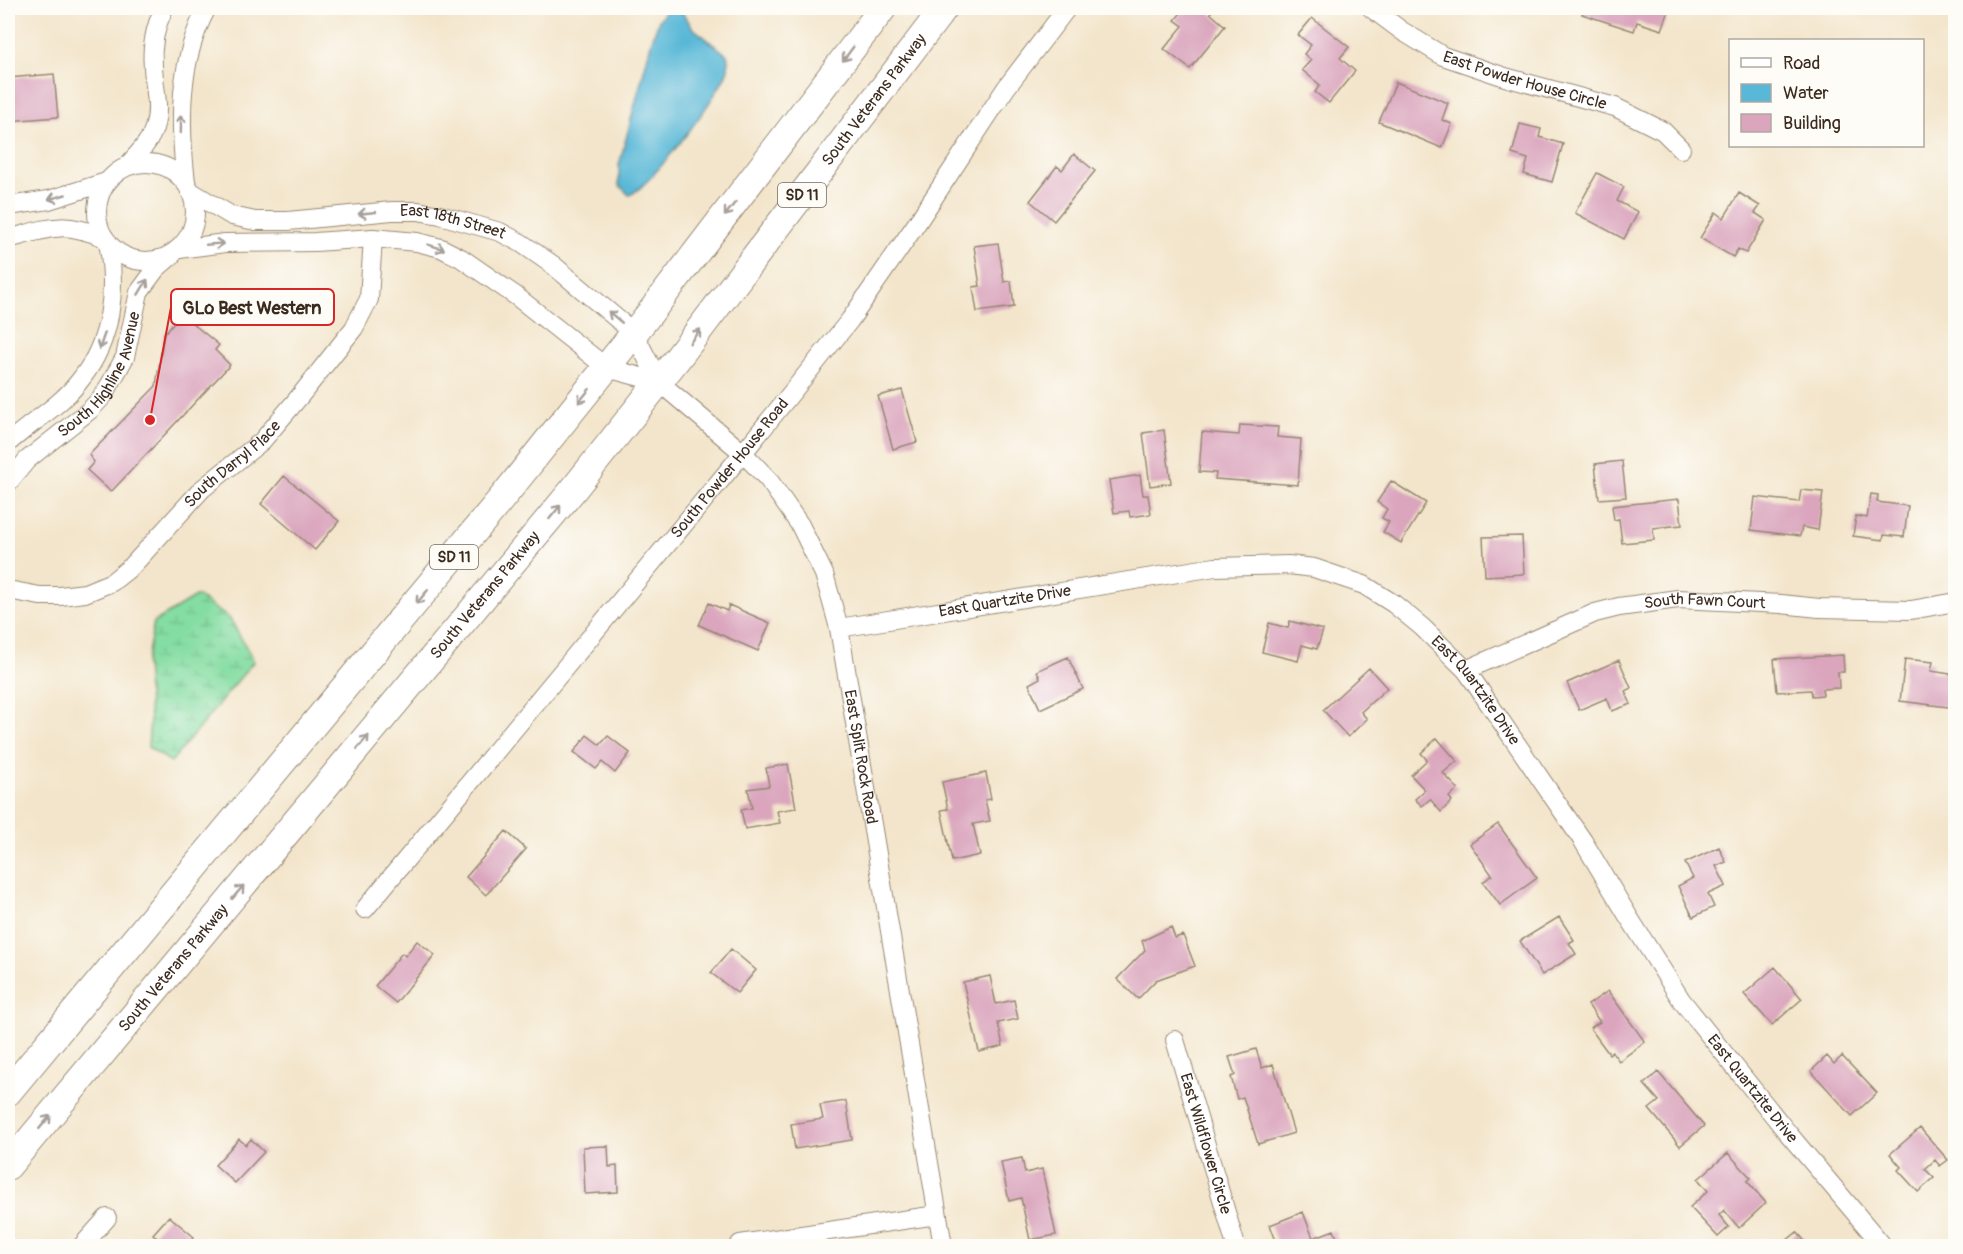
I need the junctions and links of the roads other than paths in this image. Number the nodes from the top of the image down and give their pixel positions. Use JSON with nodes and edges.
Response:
{"nodes":[{"id":1,"x":164,"y":8,"type":"edge"},
{"id":2,"x":207,"y":8,"type":"edge"},
{"id":3,"x":883,"y":8,"type":"edge"},
{"id":4,"x":944,"y":8,"type":"edge"},
{"id":5,"x":1067,"y":8,"type":"edge"},
{"id":6,"x":1371,"y":8,"type":"edge"},
{"id":7,"x":1681,"y":149,"type":"dead end"},
{"id":8,"x":127,"y":166,"type":"junction"},
{"id":9,"x":106,"y":182,"type":"junction"},
{"id":10,"x":188,"y":187,"type":"junction"},
{"id":11,"x":8,"y":206,"type":"edge"},
{"id":12,"x":373,"y":238,"type":"junction"},
{"id":13,"x":8,"y":239,"type":"edge"},
{"id":14,"x":106,"y":240,"type":"junction"},
{"id":15,"x":175,"y":252,"type":"junction"},
{"id":16,"x":634,"y":333,"type":"junction"},
{"id":17,"x":607,"y":368,"type":"junction"},
{"id":18,"x":659,"y":382,"type":"junction"},
{"id":19,"x":8,"y":443,"type":"edge"},
{"id":20,"x":743,"y":453,"type":"junction"},
{"id":21,"x":8,"y":483,"type":"edge"},
{"id":22,"x":8,"y":590,"type":"edge"},
{"id":23,"x":1956,"y":602,"type":"edge"},
{"id":24,"x":839,"y":628,"type":"junction"},
{"id":25,"x":1466,"y":670,"type":"junction"},
{"id":26,"x":365,"y":909,"type":"dead end"},
{"id":27,"x":1175,"y":1040,"type":"dead end"},
{"id":28,"x":8,"y":1092,"type":"edge"},
{"id":29,"x":8,"y":1166,"type":"edge"},
{"id":30,"x":937,"y":1215,"type":"junction"},
{"id":31,"x":107,"y":1218,"type":"dead end"},
{"id":32,"x":740,"y":1244,"type":"dead end"},
{"id":33,"x":82,"y":1246,"type":"edge"},
{"id":34,"x":943,"y":1246,"type":"edge"},
{"id":35,"x":1236,"y":1246,"type":"edge"},
{"id":36,"x":1882,"y":1246,"type":"edge"}],
"edges":[{"from":1,"to":8,"type":"street"},
{"from":10,"to":2,"type":"street","one_way":true},
{"from":3,"to":16,"type":"highway","number":"SD 11","one_way":true},
{"from":18,"to":4,"type":"highway","name":"South Veterans Parkway","number":"SD 11","one_way":true},
{"from":5,"to":20,"type":"street","name":"South Powder House Road"},
{"from":6,"to":7,"type":"street","name":"East Powder House Circle"},
{"from":8,"to":9,"type":"street"},
{"from":8,"to":10,"type":"street","name":"East 18th Street"},
{"from":9,"to":11,"type":"street","one_way":true},
{"from":9,"to":14,"type":"street"},
{"from":10,"to":15,"type":"street"},
{"from":16,"to":10,"type":"street","name":"East 18th Street","one_way":true},
{"from":15,"to":12,"type":"street","name":"East 18th Street","one_way":true},
{"from":12,"to":17,"type":"street","name":"East 18th Street","one_way":true},
{"from":12,"to":22,"type":"street","name":"South Darryl Place"},
{"from":13,"to":14,"type":"street","name":"East 18th Street"},
{"from":14,"to":15,"type":"street","name":"East 18th Street"},
{"from":14,"to":19,"type":"street","name":"South Highline Avenue","one_way":true},
{"from":21,"to":15,"type":"street","name":"South Highline Avenue","one_way":true},
{"from":16,"to":17,"type":"highway","number":"SD 11"},
{"from":16,"to":18,"type":"street","name":"East 18th Street"},
{"from":17,"to":18,"type":"street","name":"East Split Rock Road"},
{"from":17,"to":28,"type":"highway","number":"SD 11","one_way":true},
{"from":18,"to":20,"type":"street","name":"East Split Rock Road"},
{"from":29,"to":18,"type":"highway","name":"South Veterans Parkway","number":"SD 11","one_way":true},
{"from":20,"to":24,"type":"street","name":"East Split Rock Road"},
{"from":20,"to":26,"type":"street","name":"South Powder House Road"},
{"from":23,"to":25,"type":"street","name":"South Fawn Court"},
{"from":24,"to":25,"type":"street","name":"East Quartzite Drive"},
{"from":24,"to":30,"type":"street","name":"East Split Rock Road"},
{"from":25,"to":36,"type":"street","name":"East Quartzite Drive"},
{"from":27,"to":35,"type":"street","name":"East Wildflower Circle"},
{"from":30,"to":32,"type":"street"},
{"from":30,"to":34,"type":"street","name":"East Split Rock Road"},
{"from":31,"to":33,"type":"street"}]}
